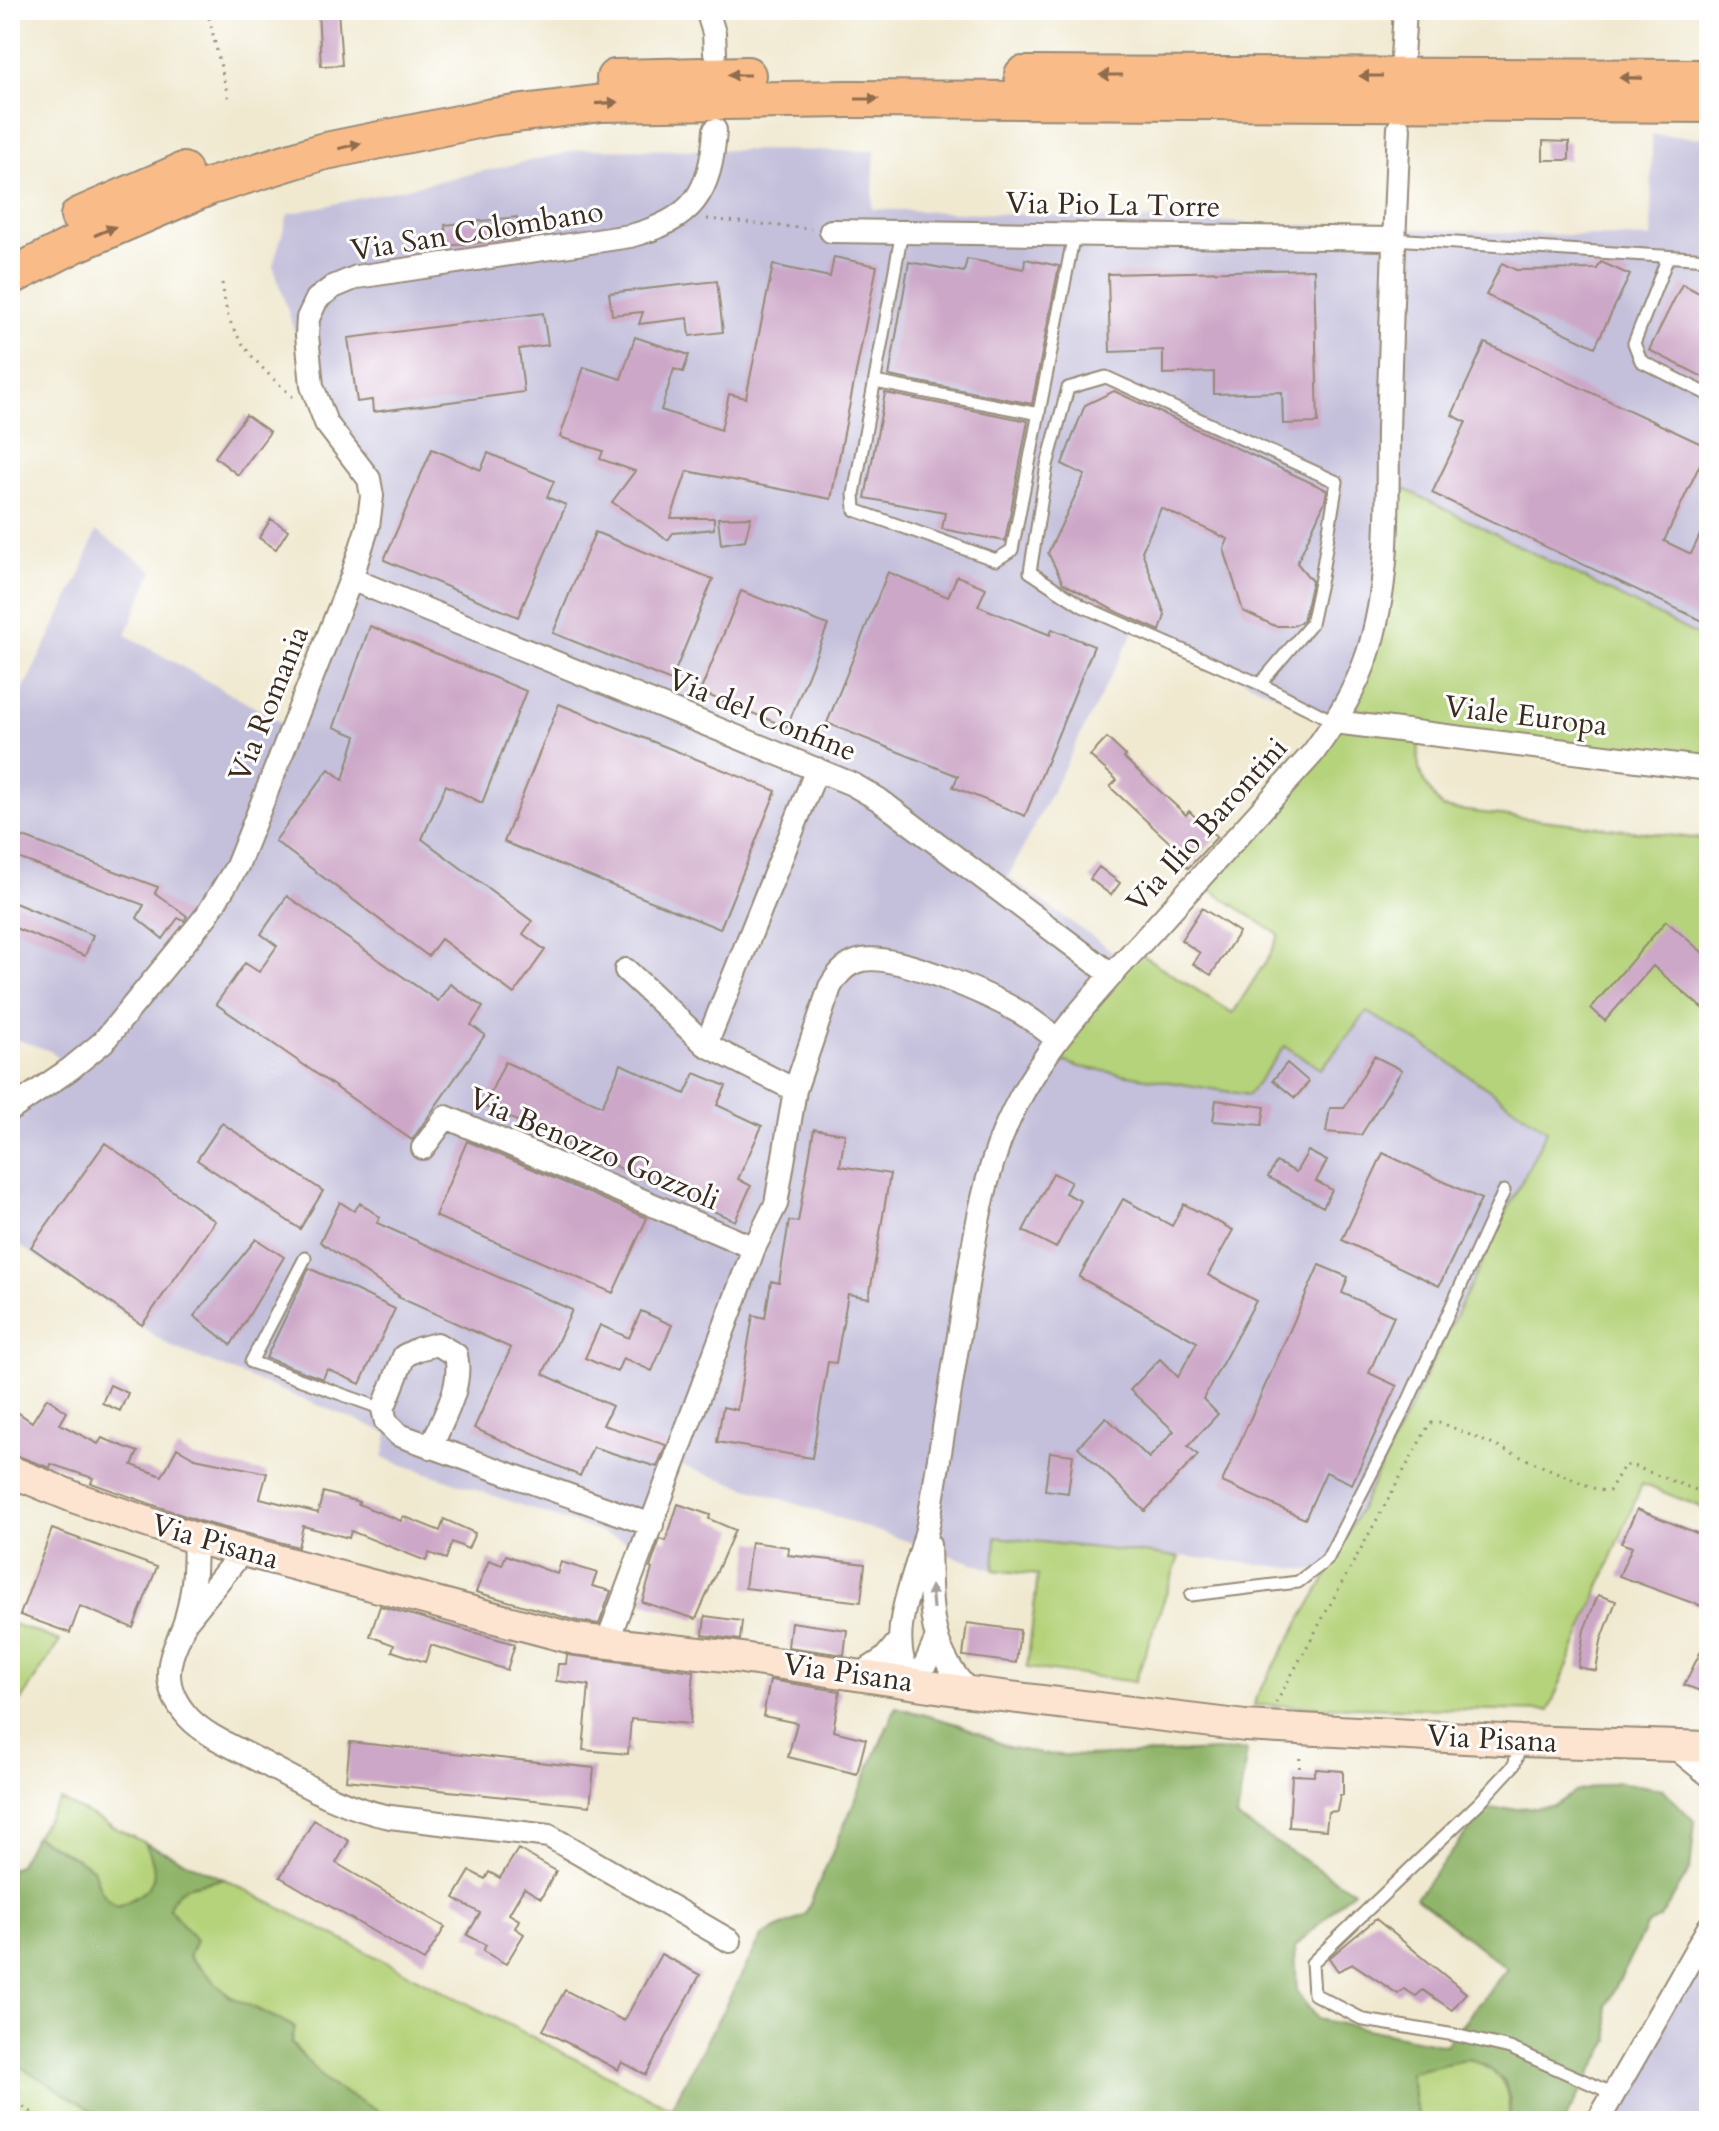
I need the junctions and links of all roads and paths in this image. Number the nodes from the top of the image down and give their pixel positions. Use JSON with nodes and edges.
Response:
{"nodes":[{"id":1,"x":207,"y":10,"type":"edge"},
{"id":2,"x":707,"y":10,"type":"edge"},
{"id":3,"x":1405,"y":10,"type":"edge"},
{"id":4,"x":715,"y":53,"type":"dead end"},
{"id":5,"x":1402,"y":57,"type":"dead end"},
{"id":6,"x":1709,"y":78,"type":"edge"},
{"id":7,"x":229,"y":100,"type":"dead end"},
{"id":8,"x":1709,"y":104,"type":"edge"},
{"id":9,"x":1399,"y":128,"type":"dead end"},
{"id":10,"x":715,"y":130,"type":"dead end"},
{"id":11,"x":679,"y":216,"type":"junction"},
{"id":12,"x":794,"y":227,"type":"dead end"},
{"id":13,"x":831,"y":231,"type":"dead end"},
{"id":14,"x":902,"y":231,"type":"junction"},
{"id":15,"x":1074,"y":234,"type":"junction"},
{"id":16,"x":1393,"y":239,"type":"junction"},
{"id":17,"x":10,"y":250,"type":"edge"},
{"id":18,"x":1668,"y":257,"type":"junction"},
{"id":19,"x":1709,"y":259,"type":"edge"},
{"id":20,"x":10,"y":277,"type":"edge"},
{"id":21,"x":222,"y":283,"type":"dead end"},
{"id":22,"x":875,"y":382,"type":"junction"},
{"id":23,"x":1709,"y":395,"type":"edge"},
{"id":24,"x":1039,"y":414,"type":"junction"},
{"id":25,"x":326,"y":423,"type":"junction"},
{"id":26,"x":351,"y":579,"type":"junction"},
{"id":27,"x":1260,"y":684,"type":"junction"},
{"id":28,"x":1335,"y":722,"type":"junction"},
{"id":29,"x":817,"y":769,"type":"junction"},
{"id":30,"x":1709,"y":769,"type":"edge"},
{"id":31,"x":626,"y":970,"type":"dead end"},
{"id":32,"x":1112,"y":975,"type":"junction"},
{"id":33,"x":1057,"y":1039,"type":"junction"},
{"id":34,"x":706,"y":1045,"type":"junction"},
{"id":35,"x":795,"y":1090,"type":"junction"},
{"id":36,"x":10,"y":1110,"type":"edge"},
{"id":37,"x":423,"y":1148,"type":"dead end"},
{"id":38,"x":1504,"y":1191,"type":"dead end"},
{"id":39,"x":754,"y":1248,"type":"junction"},
{"id":40,"x":305,"y":1258,"type":"dead end"},
{"id":41,"x":383,"y":1409,"type":"junction"},
{"id":42,"x":431,"y":1447,"type":"junction"},
{"id":43,"x":10,"y":1471,"type":"edge"},
{"id":44,"x":1709,"y":1495,"type":"edge"},
{"id":45,"x":928,"y":1524,"type":"junction"},
{"id":46,"x":652,"y":1525,"type":"junction"},
{"id":47,"x":194,"y":1538,"type":"junction"},
{"id":48,"x":242,"y":1552,"type":"junction"},
{"id":49,"x":1191,"y":1595,"type":"dead end"},
{"id":50,"x":185,"y":1623,"type":"junction"},
{"id":51,"x":612,"y":1629,"type":"dead end"},
{"id":52,"x":936,"y":1640,"type":"junction"},
{"id":53,"x":899,"y":1641,"type":"junction"},
{"id":54,"x":861,"y":1674,"type":"junction"},
{"id":55,"x":912,"y":1682,"type":"junction"},
{"id":56,"x":970,"y":1692,"type":"junction"},
{"id":57,"x":1263,"y":1727,"type":"junction"},
{"id":58,"x":1521,"y":1741,"type":"junction"},
{"id":59,"x":1673,"y":1746,"type":"junction"},
{"id":60,"x":1709,"y":1747,"type":"edge"},
{"id":61,"x":1709,"y":1775,"type":"edge"},
{"id":62,"x":1709,"y":1927,"type":"edge"},
{"id":63,"x":730,"y":1941,"type":"dead end"},
{"id":64,"x":1614,"y":2094,"type":"junction"},
{"id":65,"x":10,"y":2098,"type":"edge"},
{"id":66,"x":45,"y":2121,"type":"edge"},
{"id":67,"x":1598,"y":2121,"type":"edge"}],
"edges":[{"from":1,"to":7,"type":"path"},
{"from":2,"to":4,"type":"street"},
{"from":3,"to":5,"type":"street"},
{"from":6,"to":17,"type":"highway","one_way":true},
{"from":20,"to":8,"type":"highway","one_way":true},
{"from":9,"to":16,"type":"street","name":"Via Ilio Barontini"},
{"from":10,"to":11,"type":"street","name":"Via San Colombano"},
{"from":11,"to":12,"type":"path"},
{"from":11,"to":25,"type":"street","name":"Via San Colombano"},
{"from":13,"to":14,"type":"street","name":"Via Pio La Torre"},
{"from":14,"to":15,"type":"street","name":"Via Pio La Torre"},
{"from":14,"to":22,"type":"lane"},
{"from":15,"to":16,"type":"street","name":"Via Pio La Torre"},
{"from":15,"to":24,"type":"lane"},
{"from":16,"to":18,"type":"lane"},
{"from":16,"to":28,"type":"street","name":"Via Ilio Barontini"},
{"from":18,"to":19,"type":"lane"},
{"from":18,"to":23,"type":"lane"},
{"from":21,"to":25,"type":"path"},
{"from":22,"to":24,"type":"lane"},
{"from":22,"to":24,"type":"lane"},
{"from":25,"to":26,"type":"street","name":"Via Romania"},
{"from":26,"to":29,"type":"street","name":"Via del Confine"},
{"from":26,"to":36,"type":"street","name":"Via Romania"},
{"from":27,"to":27,"type":"lane"},
{"from":27,"to":28,"type":"lane"},
{"from":28,"to":30,"type":"street","name":"Viale Europa"},
{"from":28,"to":32,"type":"street","name":"Via Ilio Barontini"},
{"from":29,"to":32,"type":"street","name":"Via del Confine"},
{"from":29,"to":34,"type":"street"},
{"from":31,"to":34,"type":"street"},
{"from":32,"to":33,"type":"street","name":"Via Ilio Barontini"},
{"from":33,"to":35,"type":"street"},
{"from":33,"to":45,"type":"street","name":"Via Ilio Barontini"},
{"from":34,"to":35,"type":"street"},
{"from":35,"to":39,"type":"street"},
{"from":37,"to":39,"type":"street","name":"Via Benozzo Gozzoli"},
{"from":38,"to":49,"type":"lane"},
{"from":39,"to":46,"type":"street"},
{"from":40,"to":41,"type":"lane"},
{"from":41,"to":42,"type":"street"},
{"from":41,"to":42,"type":"street"},
{"from":42,"to":46,"type":"street"},
{"from":43,"to":47,"type":"main road","name":"Via Pisana"},
{"from":44,"to":57,"type":"path"},
{"from":52,"to":45,"type":"street","name":"Via Ilio Barontini","one_way":true},
{"from":45,"to":53,"type":"street","name":"Via Ilio Barontini"},
{"from":46,"to":51,"type":"street"},
{"from":47,"to":48,"type":"main road","name":"Via Pisana"},
{"from":47,"to":50,"type":"street"},
{"from":48,"to":50,"type":"street"},
{"from":48,"to":54,"type":"main road","name":"Via Pisana"},
{"from":50,"to":63,"type":"street"},
{"from":52,"to":55,"type":"street"},
{"from":52,"to":56,"type":"street","name":"Via Ilio Barontini"},
{"from":53,"to":54,"type":"street"},
{"from":53,"to":55,"type":"street"},
{"from":54,"to":55,"type":"main road","name":"Via Pisana"},
{"from":55,"to":56,"type":"main road","name":"Via Pisana"},
{"from":56,"to":57,"type":"main road","name":"Via Pisana"},
{"from":57,"to":58,"type":"main road","name":"Via Pisana"},
{"from":58,"to":59,"type":"main road","name":"Via Pisana"},
{"from":58,"to":64,"type":"lane"},
{"from":59,"to":60,"type":"main road","name":"Via Pisana"},
{"from":59,"to":61,"type":"street"},
{"from":62,"to":64,"type":"street"},
{"from":64,"to":67,"type":"street"},
{"from":65,"to":66,"type":"path"}]}
